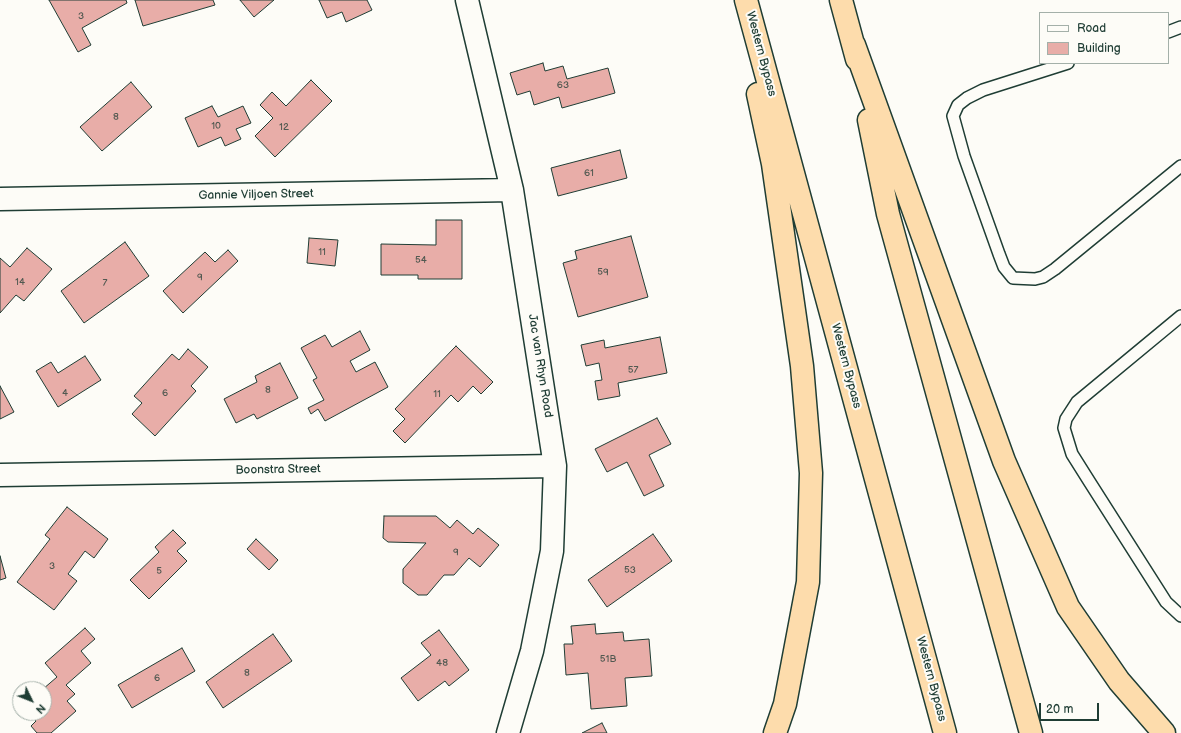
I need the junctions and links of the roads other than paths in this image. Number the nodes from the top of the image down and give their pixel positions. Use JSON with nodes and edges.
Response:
{"nodes":[{"id":1,"x":467,"y":0,"type":"edge"},
{"id":2,"x":738,"y":0,"type":"edge"},
{"id":3,"x":746,"y":0,"type":"edge"},
{"id":4,"x":841,"y":0,"type":"edge"},
{"id":5,"x":1181,"y":28,"type":"edge"},
{"id":6,"x":1169,"y":32,"type":"edge"},
{"id":7,"x":854,"y":45,"type":"junction"},
{"id":8,"x":1065,"y":64,"type":"edge"},
{"id":9,"x":1181,"y":166,"type":"edge"},
{"id":10,"x":512,"y":190,"type":"junction"},
{"id":11,"x":0,"y":199,"type":"edge"},
{"id":12,"x":1181,"y":316,"type":"edge"},
{"id":13,"x":555,"y":466,"type":"junction"},
{"id":14,"x":0,"y":475,"type":"edge"},
{"id":15,"x":1181,"y":616,"type":"edge"},
{"id":16,"x":508,"y":733,"type":"edge"},
{"id":17,"x":775,"y":733,"type":"edge"},
{"id":18,"x":945,"y":733,"type":"edge"},
{"id":19,"x":1030,"y":733,"type":"edge"},
{"id":20,"x":1164,"y":733,"type":"edge"}],
"edges":[{"from":1,"to":10,"type":"street","name":"Jac van Rhyn Road"},
{"from":2,"to":17,"type":"highway"},
{"from":3,"to":18,"type":"highway","name":"Western Bypass"},
{"from":4,"to":7,"type":"highway"},
{"from":5,"to":6,"type":"lane"},
{"from":7,"to":19,"type":"highway"},
{"from":7,"to":20,"type":"highway"},
{"from":8,"to":9,"type":"lane"},
{"from":10,"to":11,"type":"street","name":"Gannie Viljoen Street"},
{"from":10,"to":13,"type":"street","name":"Jac van Rhyn Road"},
{"from":12,"to":15,"type":"lane"},
{"from":13,"to":14,"type":"street","name":"Boonstra Street"},
{"from":13,"to":16,"type":"street","name":"Jac van Rhyn Road"}]}
